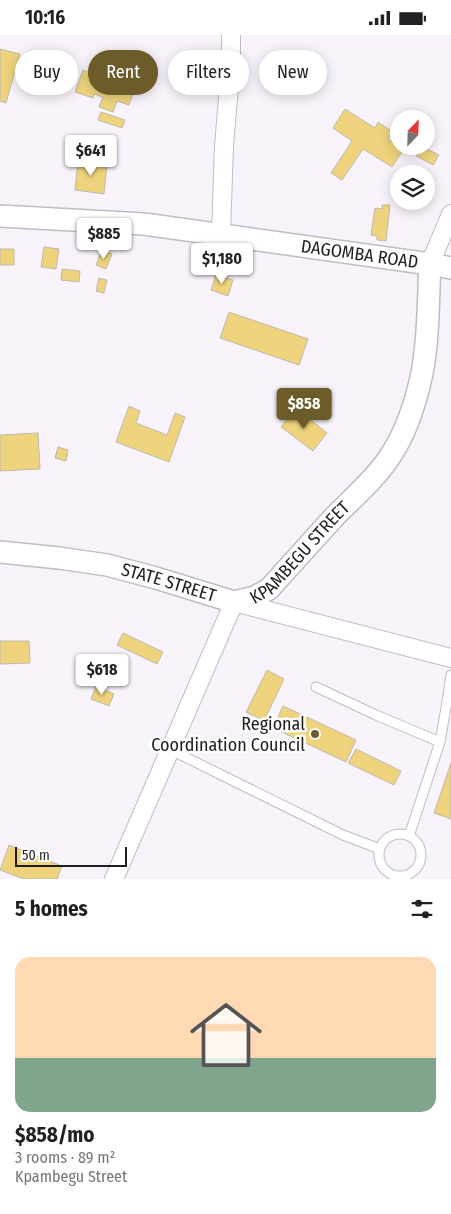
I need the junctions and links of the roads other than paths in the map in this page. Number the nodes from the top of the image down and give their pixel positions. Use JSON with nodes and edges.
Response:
{"nodes":[{"id":1,"x":231,"y":35,"type":"edge"},
{"id":2,"x":451,"y":215,"type":"edge"},
{"id":3,"x":0,"y":216,"type":"edge"},
{"id":4,"x":221,"y":234,"type":"junction"},
{"id":5,"x":430,"y":264,"type":"junction"},
{"id":6,"x":451,"y":268,"type":"edge"},
{"id":7,"x":0,"y":552,"type":"edge"},
{"id":8,"x":234,"y":602,"type":"junction"},
{"id":9,"x":451,"y":658,"type":"edge"},
{"id":10,"x":451,"y":675,"type":"edge"},
{"id":11,"x":316,"y":687,"type":"dead end"},
{"id":12,"x":440,"y":742,"type":"junction"},
{"id":13,"x":171,"y":750,"type":"junction"},
{"id":14,"x":409,"y":836,"type":"junction"},
{"id":15,"x":380,"y":849,"type":"junction"},
{"id":16,"x":114,"y":879,"type":"edge"}],
"edges":[{"from":1,"to":4,"type":"street"},
{"from":2,"to":5,"type":"street","name":"KPAMBEGU STREET"},
{"from":3,"to":4,"type":"street","name":"DAGOMBA ROAD"},
{"from":4,"to":5,"type":"street","name":"DAGOMBA ROAD"},
{"from":5,"to":6,"type":"street","name":"DAGOMBA ROAD"},
{"from":5,"to":8,"type":"street","name":"KPAMBEGU STREET"},
{"from":7,"to":8,"type":"street","name":"STATE STREET"},
{"from":8,"to":9,"type":"street","name":"STATE STREET"},
{"from":8,"to":13,"type":"street","name":"KPAMBEGU STREET"},
{"from":10,"to":12,"type":"lane"},
{"from":11,"to":12,"type":"lane"},
{"from":12,"to":14,"type":"lane"},
{"from":13,"to":15,"type":"lane"},
{"from":13,"to":16,"type":"street","name":"KPAMBEGU STREET"},
{"from":14,"to":15,"type":"lane"},
{"from":14,"to":15,"type":"lane"}]}
